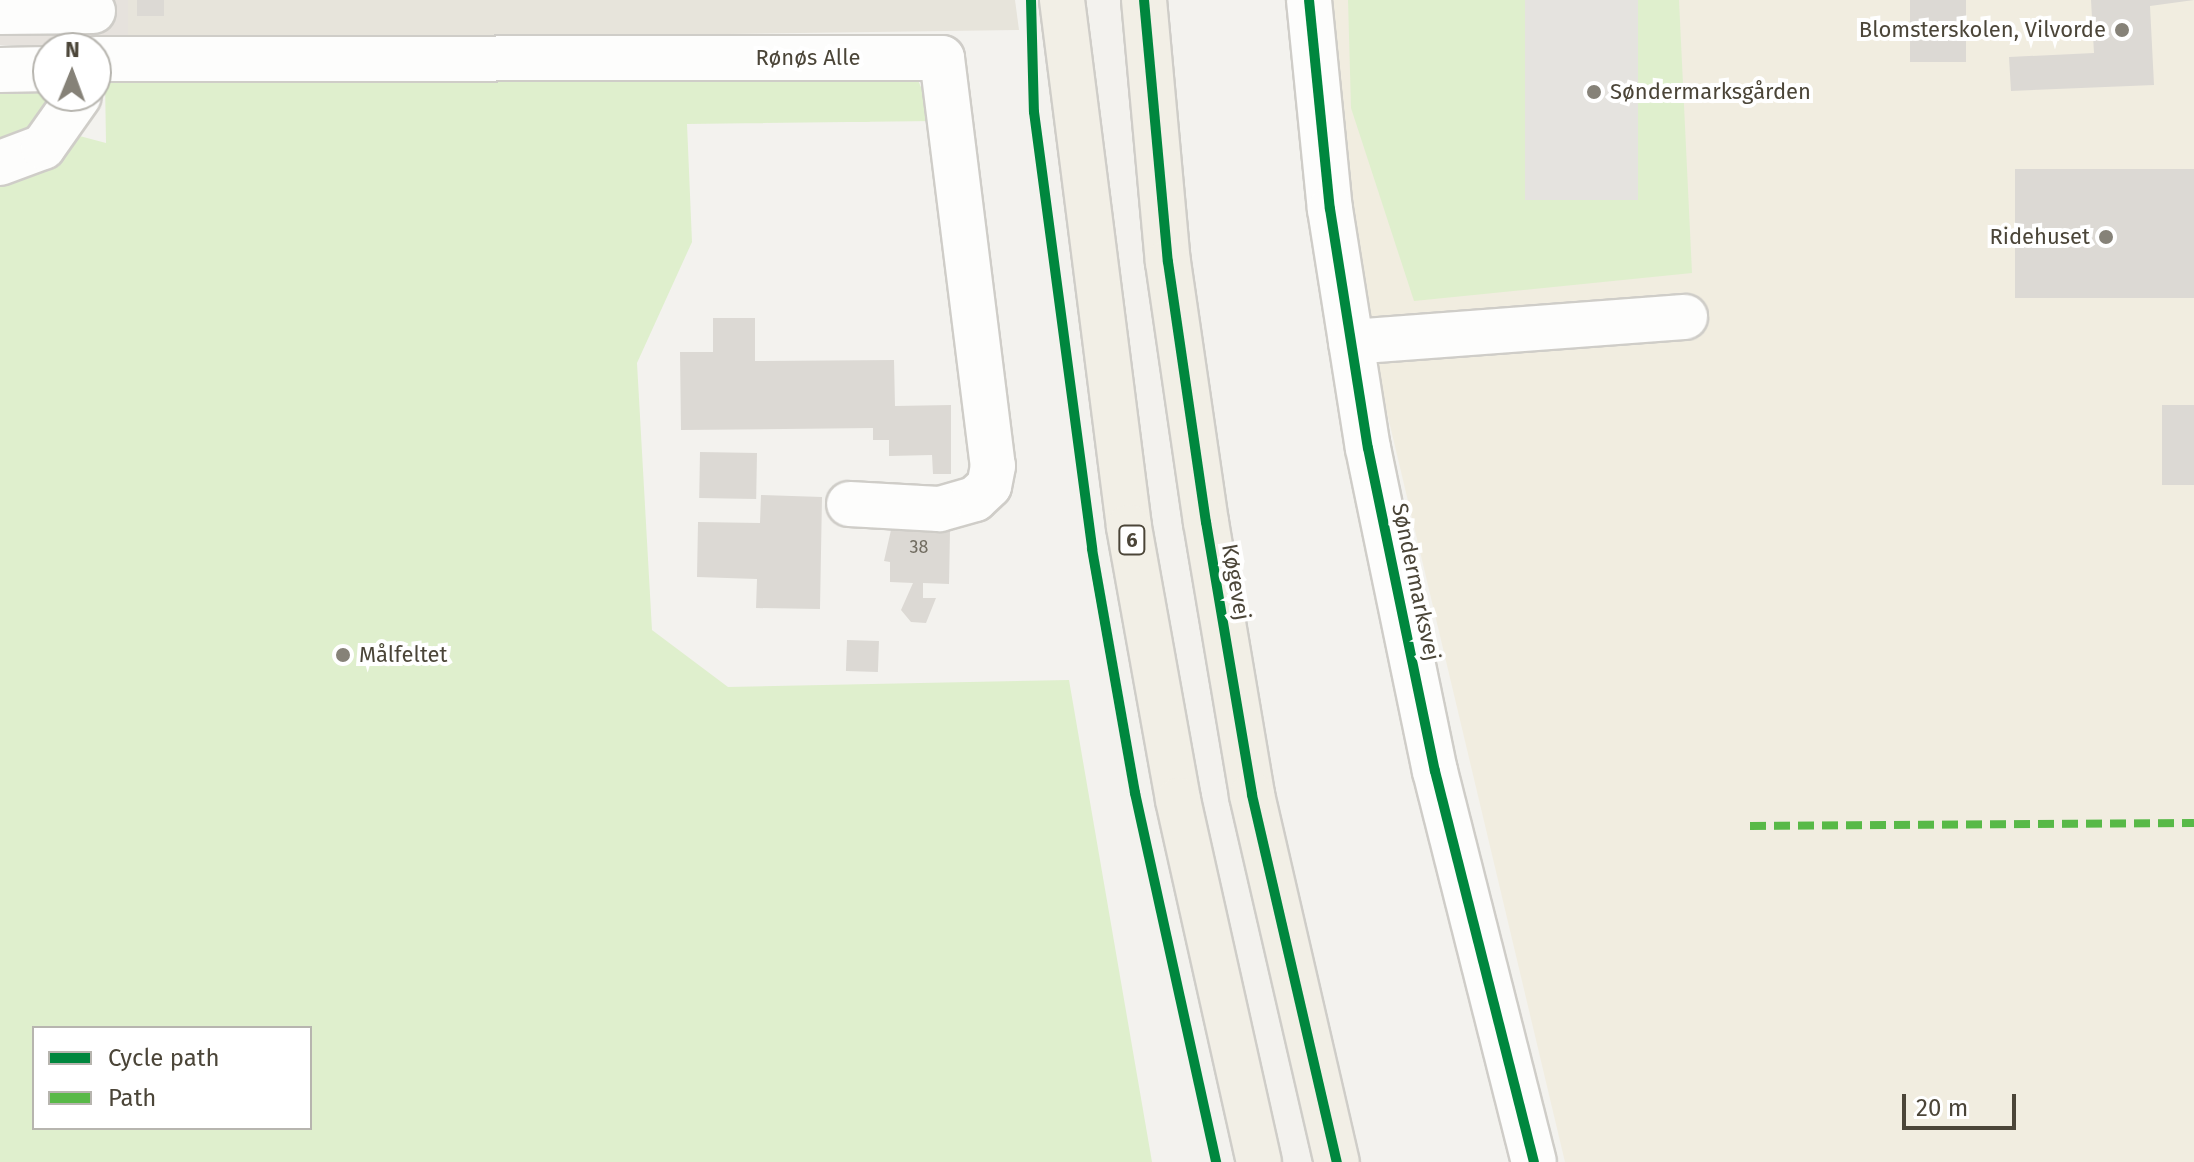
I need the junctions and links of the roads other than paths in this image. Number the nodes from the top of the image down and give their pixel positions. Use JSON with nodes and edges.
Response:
{"nodes":[{"id":1,"x":1062,"y":0,"type":"edge"},
{"id":2,"x":1144,"y":0,"type":"edge"},
{"id":3,"x":1309,"y":0,"type":"edge"},
{"id":4,"x":0,"y":12,"type":"edge"},
{"id":5,"x":93,"y":20,"type":"edge"},
{"id":6,"x":112,"y":59,"type":"edge"},
{"id":7,"x":32,"y":69,"type":"edge"},
{"id":8,"x":0,"y":70,"type":"edge"},
{"id":9,"x":68,"y":112,"type":"edge"},
{"id":10,"x":0,"y":163,"type":"edge"},
{"id":11,"x":1685,"y":317,"type":"dead end"},
{"id":12,"x":1351,"y":342,"type":"junction"},
{"id":13,"x":849,"y":504,"type":"dead end"},
{"id":14,"x":1259,"y":1162,"type":"edge"},
{"id":15,"x":1337,"y":1162,"type":"edge"},
{"id":16,"x":1534,"y":1162,"type":"edge"}],
"edges":[{"from":1,"to":14,"type":"main road","number":"6"},
{"from":2,"to":15,"type":"main road","name":"Køgevej"},
{"from":3,"to":12,"type":"street","name":"Søndermarksvej"},
{"from":4,"to":5,"type":"street"},
{"from":6,"to":13,"type":"street","name":"Rønøs Alle"},
{"from":7,"to":8,"type":"street"},
{"from":9,"to":10,"type":"street"},
{"from":11,"to":12,"type":"street"},
{"from":12,"to":16,"type":"street","name":"Søndermarksvej"}]}
